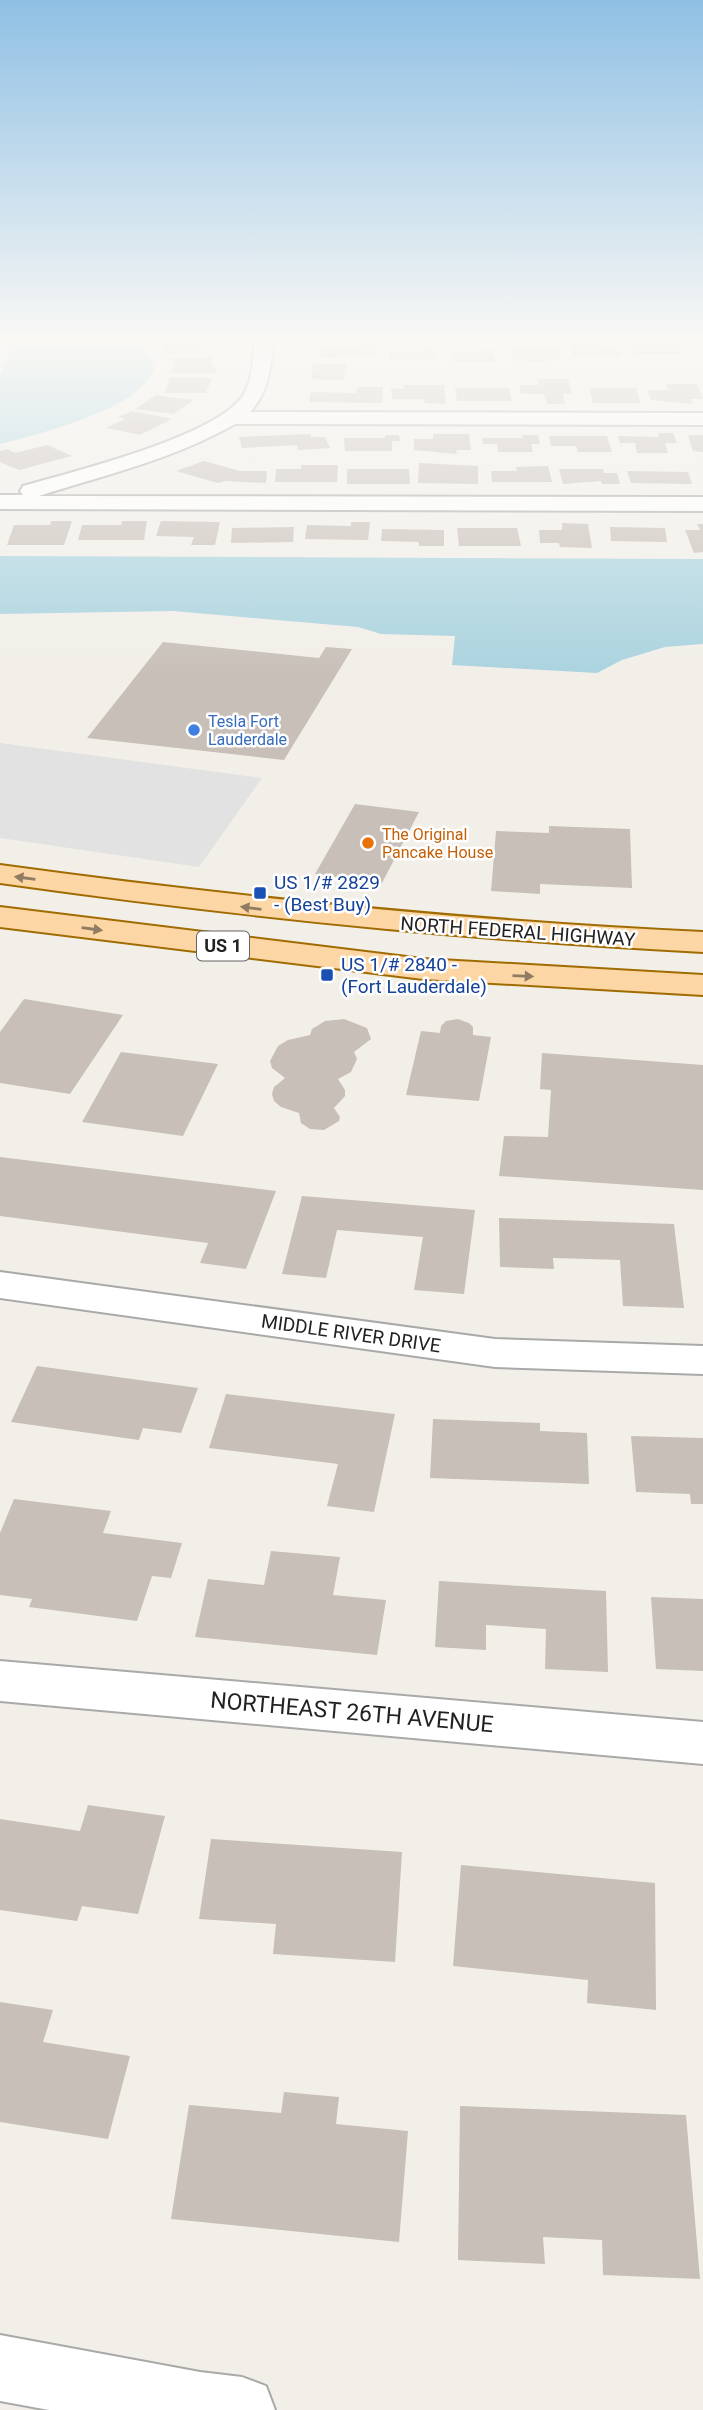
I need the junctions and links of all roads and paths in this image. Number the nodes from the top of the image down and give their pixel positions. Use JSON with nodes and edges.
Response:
{"nodes":[{"id":1,"x":148,"y":452,"type":"edge"},
{"id":2,"x":0,"y":501,"type":"edge"},
{"id":3,"x":703,"y":505,"type":"edge"},
{"id":4,"x":0,"y":874,"type":"edge"},
{"id":5,"x":0,"y":917,"type":"edge"},
{"id":6,"x":414,"y":925,"type":"junction"},
{"id":7,"x":514,"y":933,"type":"junction"},
{"id":8,"x":703,"y":942,"type":"edge"},
{"id":9,"x":309,"y":957,"type":"junction"},
{"id":10,"x":412,"y":966,"type":"junction"},
{"id":11,"x":703,"y":985,"type":"edge"},
{"id":12,"x":0,"y":1285,"type":"edge"},
{"id":13,"x":703,"y":1360,"type":"edge"},
{"id":14,"x":0,"y":1681,"type":"edge"},
{"id":15,"x":703,"y":1743,"type":"edge"},
{"id":16,"x":0,"y":2368,"type":"edge"},
{"id":17,"x":214,"y":2408,"type":"edge"}],
"edges":[{"from":1,"to":2,"type":"street"},
{"from":2,"to":3,"type":"street"},
{"from":6,"to":4,"type":"main road","name":"NORTH FEDERAL HIGHWAY","number":"US 1","one_way":true},
{"from":5,"to":9,"type":"main road","number":"US 1","one_way":true},
{"from":6,"to":7,"type":"main road","name":"NORTH FEDERAL HIGHWAY","number":"US 1"},
{"from":6,"to":9,"type":"main road"},
{"from":7,"to":8,"type":"main road","name":"NORTH FEDERAL HIGHWAY","number":"US 1"},
{"from":7,"to":10,"type":"main road"},
{"from":9,"to":10,"type":"main road","number":"US 1"},
{"from":10,"to":11,"type":"main road","number":"US 1","one_way":true},
{"from":12,"to":13,"type":"street","name":"MIDDLE RIVER DRIVE"},
{"from":14,"to":15,"type":"street","name":"NORTHEAST 26TH AVENUE"},
{"from":16,"to":17,"type":"street"}]}
